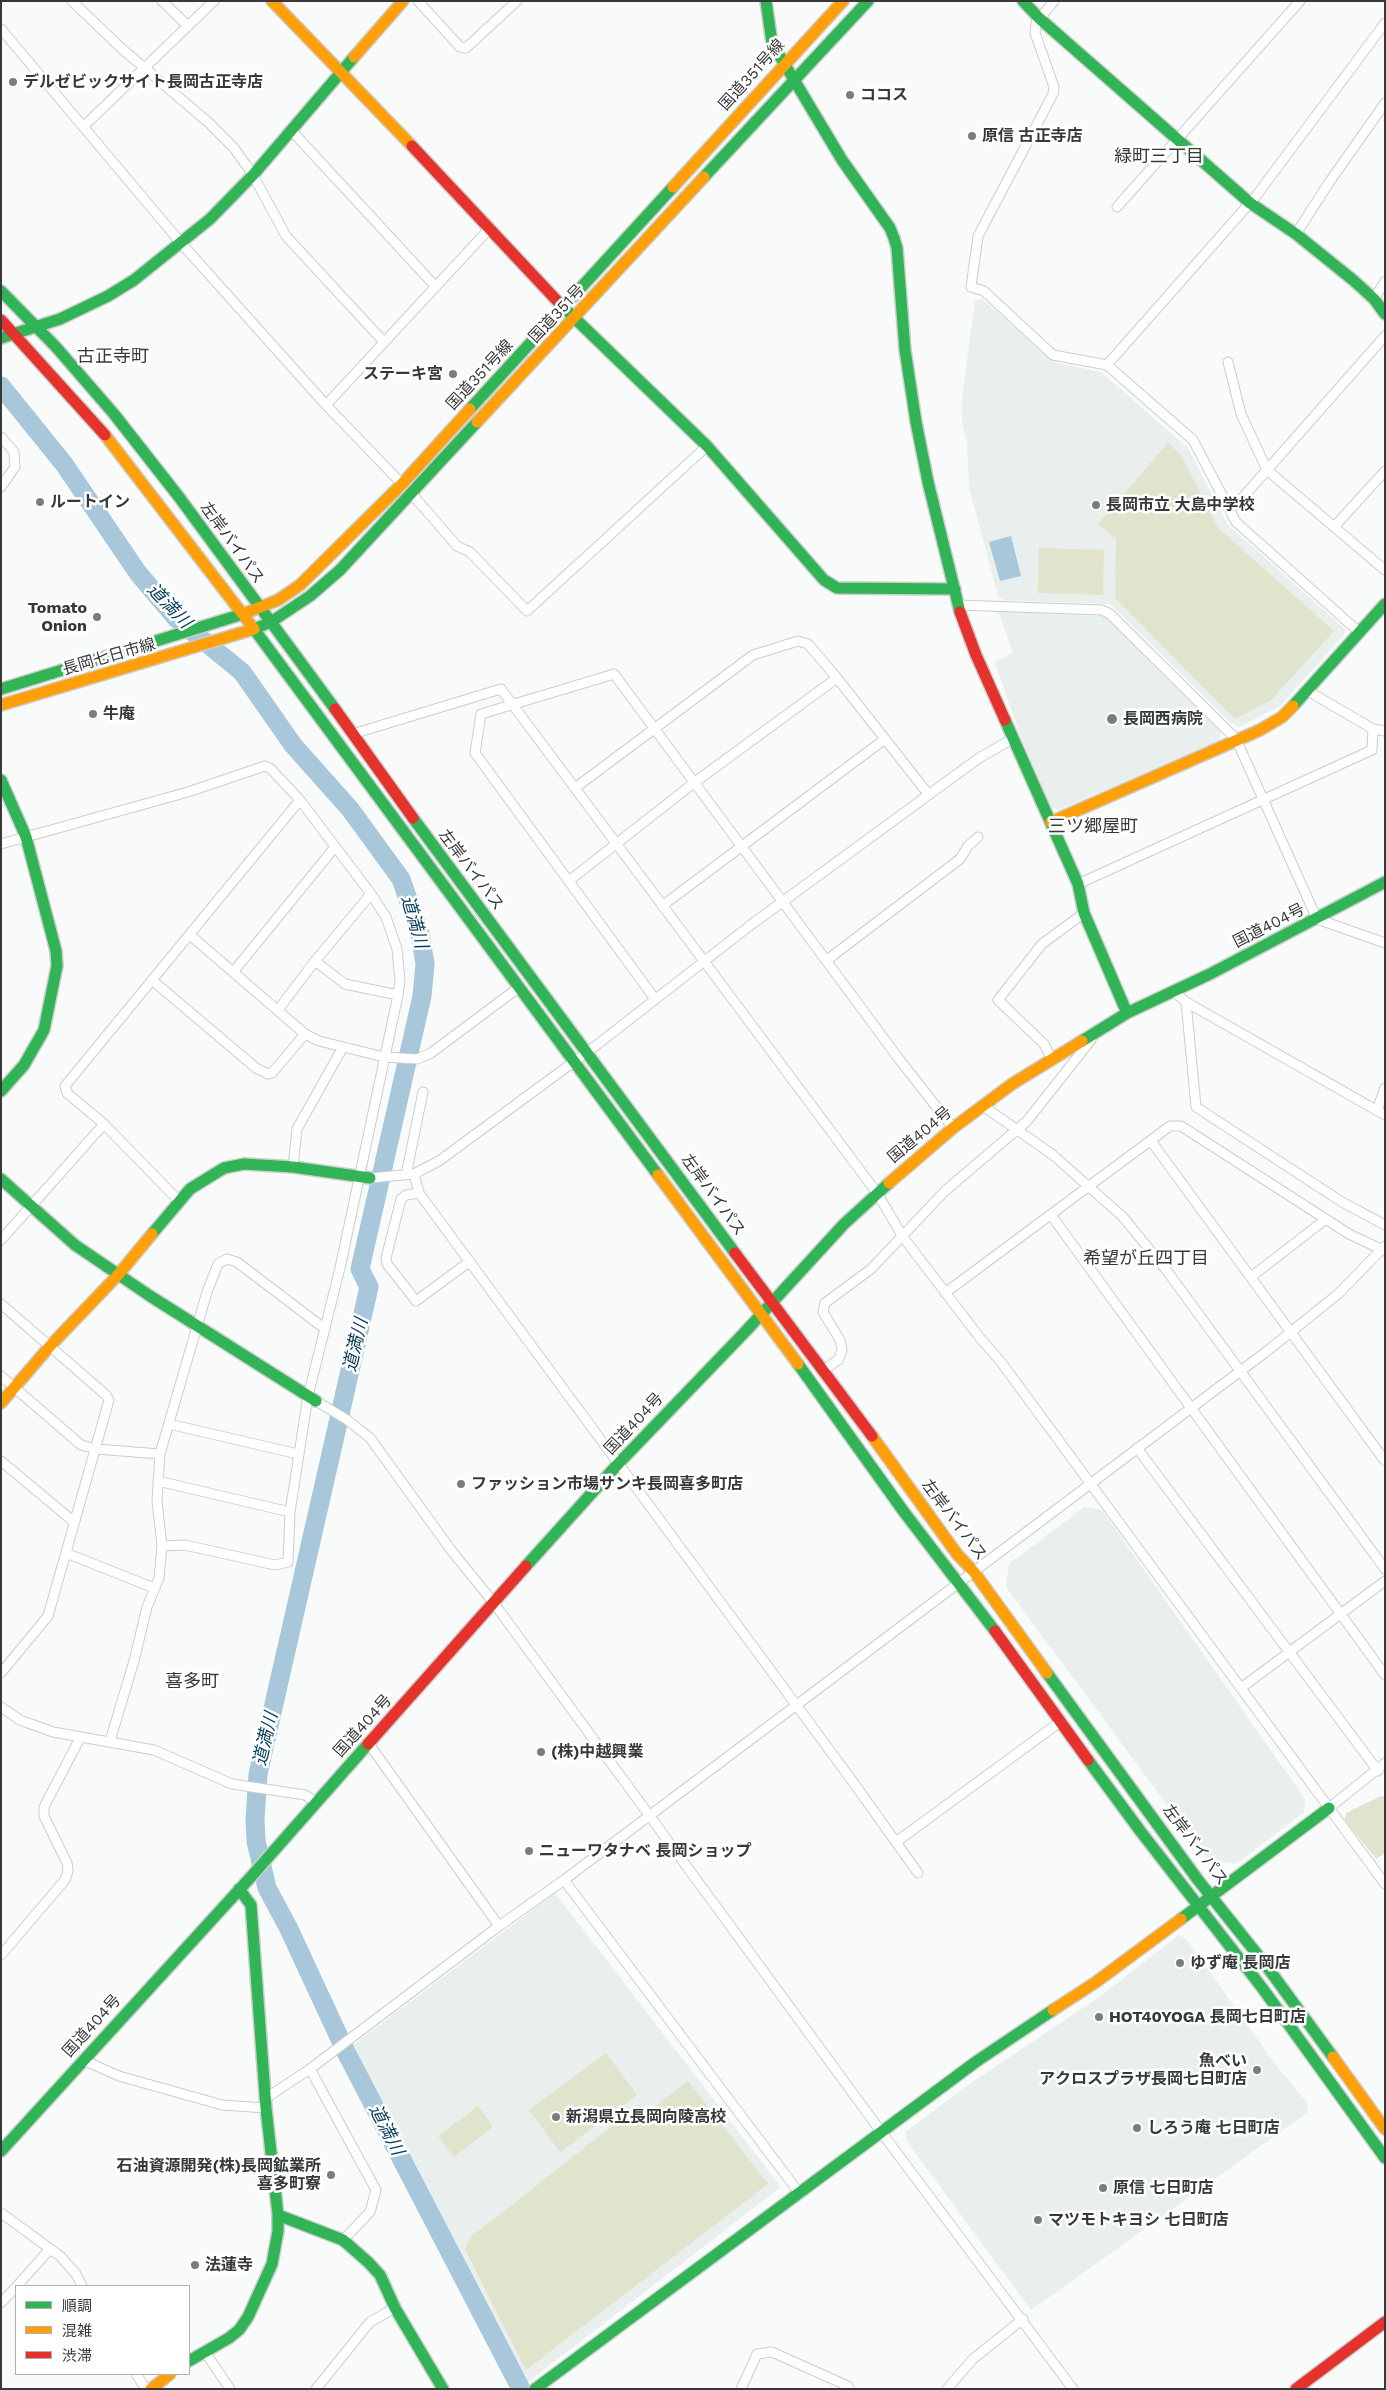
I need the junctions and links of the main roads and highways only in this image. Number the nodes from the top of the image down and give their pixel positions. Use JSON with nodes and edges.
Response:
{"nodes":[{"id":1,"x":272,"y":1,"type":"edge"},
{"id":2,"x":403,"y":1,"type":"edge"},
{"id":3,"x":766,"y":1,"type":"edge"},
{"id":4,"x":843,"y":1,"type":"edge"},
{"id":5,"x":868,"y":1,"type":"edge"},
{"id":6,"x":1023,"y":1,"type":"edge"},
{"id":7,"x":785,"y":63,"type":"junction"},
{"id":8,"x":342,"y":72,"type":"junction"},
{"id":9,"x":794,"y":81,"type":"junction"},
{"id":10,"x":1,"y":291,"type":"edge"},
{"id":11,"x":563,"y":307,"type":"junction"},
{"id":12,"x":1385,"y":314,"type":"edge"},
{"id":13,"x":575,"y":319,"type":"junction"},
{"id":14,"x":1,"y":320,"type":"edge"},
{"id":15,"x":37,"y":327,"type":"junction"},
{"id":16,"x":16,"y":334,"type":"junction"},
{"id":17,"x":1,"y":338,"type":"edge"},
{"id":18,"x":955,"y":589,"type":"junction"},
{"id":19,"x":1385,"y":604,"type":"edge"},
{"id":20,"x":259,"y":608,"type":"junction"},
{"id":21,"x":243,"y":614,"type":"junction"},
{"id":22,"x":271,"y":622,"type":"junction"},
{"id":23,"x":254,"y":629,"type":"junction"},
{"id":24,"x":1,"y":689,"type":"edge"},
{"id":25,"x":1,"y":705,"type":"edge"},
{"id":26,"x":1,"y":780,"type":"edge"},
{"id":27,"x":1051,"y":822,"type":"junction"},
{"id":28,"x":1385,"y":882,"type":"edge"},
{"id":29,"x":1126,"y":1013,"type":"junction"},
{"id":30,"x":1,"y":1091,"type":"edge"},
{"id":31,"x":370,"y":1178,"type":"road end"},
{"id":32,"x":1,"y":1180,"type":"edge"},
{"id":33,"x":118,"y":1274,"type":"junction"},
{"id":34,"x":772,"y":1302,"type":"junction"},
{"id":35,"x":760,"y":1314,"type":"junction"},
{"id":36,"x":312,"y":1398,"type":"road end"},
{"id":37,"x":1,"y":1403,"type":"edge"},
{"id":38,"x":1329,"y":1808,"type":"road end"},
{"id":39,"x":239,"y":1889,"type":"junction"},
{"id":40,"x":1212,"y":1895,"type":"junction"},
{"id":41,"x":1198,"y":1905,"type":"junction"},
{"id":42,"x":1385,"y":2129,"type":"edge"},
{"id":43,"x":1,"y":2151,"type":"edge"},
{"id":44,"x":1385,"y":2158,"type":"edge"},
{"id":45,"x":278,"y":2215,"type":"junction"},
{"id":46,"x":1385,"y":2322,"type":"edge"},
{"id":47,"x":190,"y":2360,"type":"edge"},
{"id":48,"x":169,"y":2375,"type":"edge"},
{"id":49,"x":151,"y":2389,"type":"edge"},
{"id":50,"x":443,"y":2389,"type":"edge"},
{"id":51,"x":535,"y":2389,"type":"edge"},
{"id":52,"x":1296,"y":2389,"type":"edge"}],
"edges":[{"from":1,"to":8,"type":"main road"},
{"from":2,"to":8,"type":"main road"},
{"from":3,"to":7,"type":"main road"},
{"from":4,"to":7,"type":"main road","name":"国道351号線"},
{"from":5,"to":9,"type":"main road","name":"国道351号"},
{"from":6,"to":12,"type":"main road"},
{"from":7,"to":9,"type":"main road"},
{"from":7,"to":11,"type":"main road","name":"国道351号線"},
{"from":8,"to":11,"type":"main road"},
{"from":8,"to":15,"type":"main road"},
{"from":9,"to":13,"type":"main road","name":"国道351号"},
{"from":9,"to":18,"type":"main road"},
{"from":10,"to":15,"type":"main road","name":"左岸バイパス"},
{"from":11,"to":13,"type":"main road"},
{"from":11,"to":20,"type":"main road","name":"国道351号線"},
{"from":13,"to":18,"type":"main road"},
{"from":13,"to":22,"type":"main road","name":"国道351号"},
{"from":14,"to":16,"type":"main road","name":"左岸バイパス"},
{"from":15,"to":16,"type":"main road"},
{"from":15,"to":20,"type":"main road","name":"左岸バイパス"},
{"from":16,"to":17,"type":"main road"},
{"from":16,"to":21,"type":"main road","name":"左岸バイパス"},
{"from":18,"to":27,"type":"main road"},
{"from":19,"to":27,"type":"main road"},
{"from":20,"to":21,"type":"main road","name":"国道351号線"},
{"from":20,"to":22,"type":"main road","name":"左岸バイパス"},
{"from":21,"to":23,"type":"main road","name":"左岸バイパス"},
{"from":21,"to":24,"type":"main road","name":"長岡七日市線"},
{"from":22,"to":23,"type":"main road","name":"国道351号"},
{"from":22,"to":34,"type":"main road","name":"左岸バイパス"},
{"from":23,"to":25,"type":"main road","name":"長岡七日市線"},
{"from":23,"to":35,"type":"main road","name":"左岸バイパス"},
{"from":26,"to":30,"type":"main road"},
{"from":27,"to":29,"type":"main road"},
{"from":28,"to":29,"type":"main road","name":"国道404号"},
{"from":29,"to":34,"type":"main road","name":"国道404号"},
{"from":31,"to":33,"type":"main road"},
{"from":32,"to":33,"type":"main road"},
{"from":33,"to":36,"type":"main road"},
{"from":33,"to":37,"type":"main road"},
{"from":34,"to":35,"type":"main road","name":"国道404号"},
{"from":34,"to":40,"type":"main road","name":"左岸バイパス"},
{"from":35,"to":39,"type":"main road","name":"国道404号"},
{"from":35,"to":41,"type":"main road","name":"左岸バイパス"},
{"from":38,"to":40,"type":"main road"},
{"from":39,"to":43,"type":"main road","name":"国道404号"},
{"from":39,"to":45,"type":"main road"},
{"from":40,"to":41,"type":"main road"},
{"from":40,"to":42,"type":"main road","name":"左岸バイパス"},
{"from":41,"to":44,"type":"main road","name":"左岸バイパス"},
{"from":41,"to":51,"type":"main road"},
{"from":45,"to":47,"type":"main road"},
{"from":45,"to":50,"type":"main road"},
{"from":46,"to":52,"type":"main road"},
{"from":48,"to":49,"type":"main road"}]}
